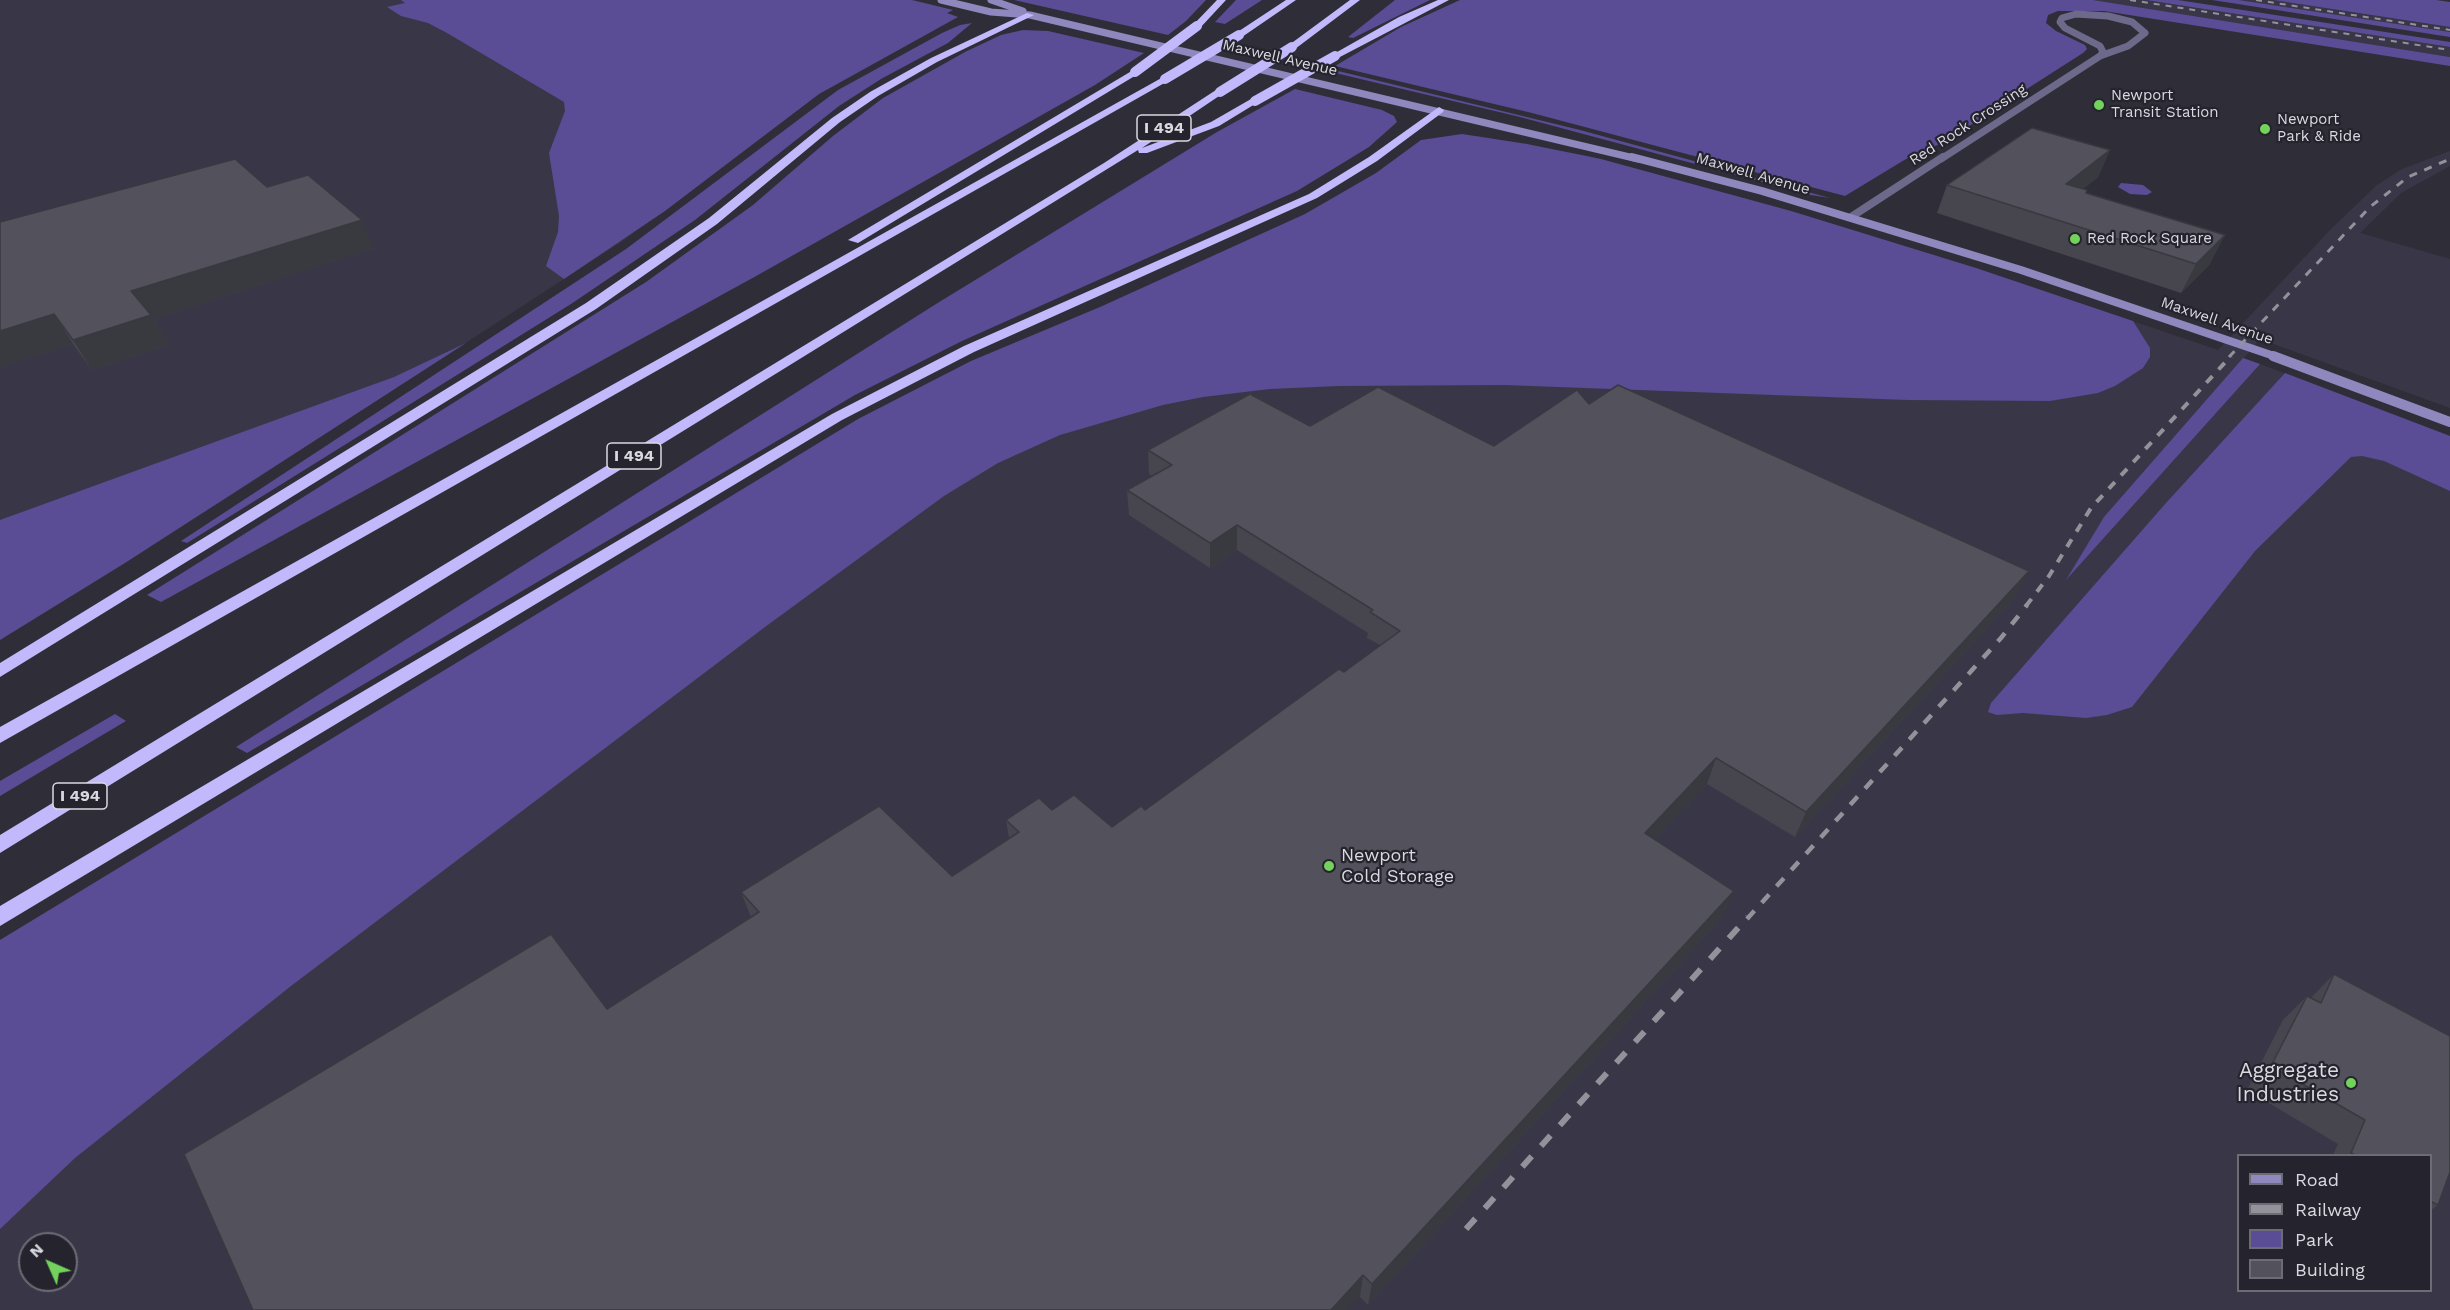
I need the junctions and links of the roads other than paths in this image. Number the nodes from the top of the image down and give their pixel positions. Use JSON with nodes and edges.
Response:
{"nodes":[{"id":1,"x":941,"y":0,"type":"edge"},
{"id":2,"x":991,"y":0,"type":"edge"},
{"id":3,"x":1222,"y":0,"type":"edge"},
{"id":4,"x":1292,"y":0,"type":"edge"},
{"id":5,"x":1356,"y":0,"type":"edge"},
{"id":6,"x":1445,"y":0,"type":"edge"},
{"id":7,"x":1030,"y":15,"type":"junction"},
{"id":8,"x":2100,"y":56,"type":"junction"},
{"id":9,"x":1439,"y":110,"type":"junction"},
{"id":10,"x":1108,"y":165,"type":"junction"},
{"id":11,"x":1851,"y":217,"type":"junction"},
{"id":12,"x":636,"y":376,"type":"junction"},
{"id":13,"x":2450,"y":422,"type":"edge"},
{"id":14,"x":0,"y":671,"type":"edge"},
{"id":15,"x":0,"y":736,"type":"edge"},
{"id":16,"x":0,"y":845,"type":"edge"},
{"id":17,"x":0,"y":917,"type":"edge"}],
"edges":[{"from":1,"to":7,"type":"street","name":"Maxwell Avenue"},
{"from":2,"to":7,"type":"street","name":"Maxwell Avenue"},
{"from":3,"to":12,"type":"highway","bridge":true},
{"from":4,"to":12,"type":"highway","number":"I 494","bridge":true},
{"from":5,"to":10,"type":"highway","number":"I 494","bridge":true},
{"from":6,"to":10,"type":"highway","bridge":true},
{"from":7,"to":9,"type":"street","name":"Maxwell Avenue"},
{"from":7,"to":14,"type":"highway"},
{"from":8,"to":8,"type":"street","name":"Red Rock Crossing"},
{"from":8,"to":11,"type":"street","name":"Red Rock Crossing"},
{"from":9,"to":11,"type":"street","name":"Maxwell Avenue"},
{"from":9,"to":17,"type":"highway"},
{"from":10,"to":16,"type":"highway","number":"I 494"},
{"from":11,"to":13,"type":"street","name":"Maxwell Avenue"},
{"from":12,"to":15,"type":"highway","number":"I 494"}]}
